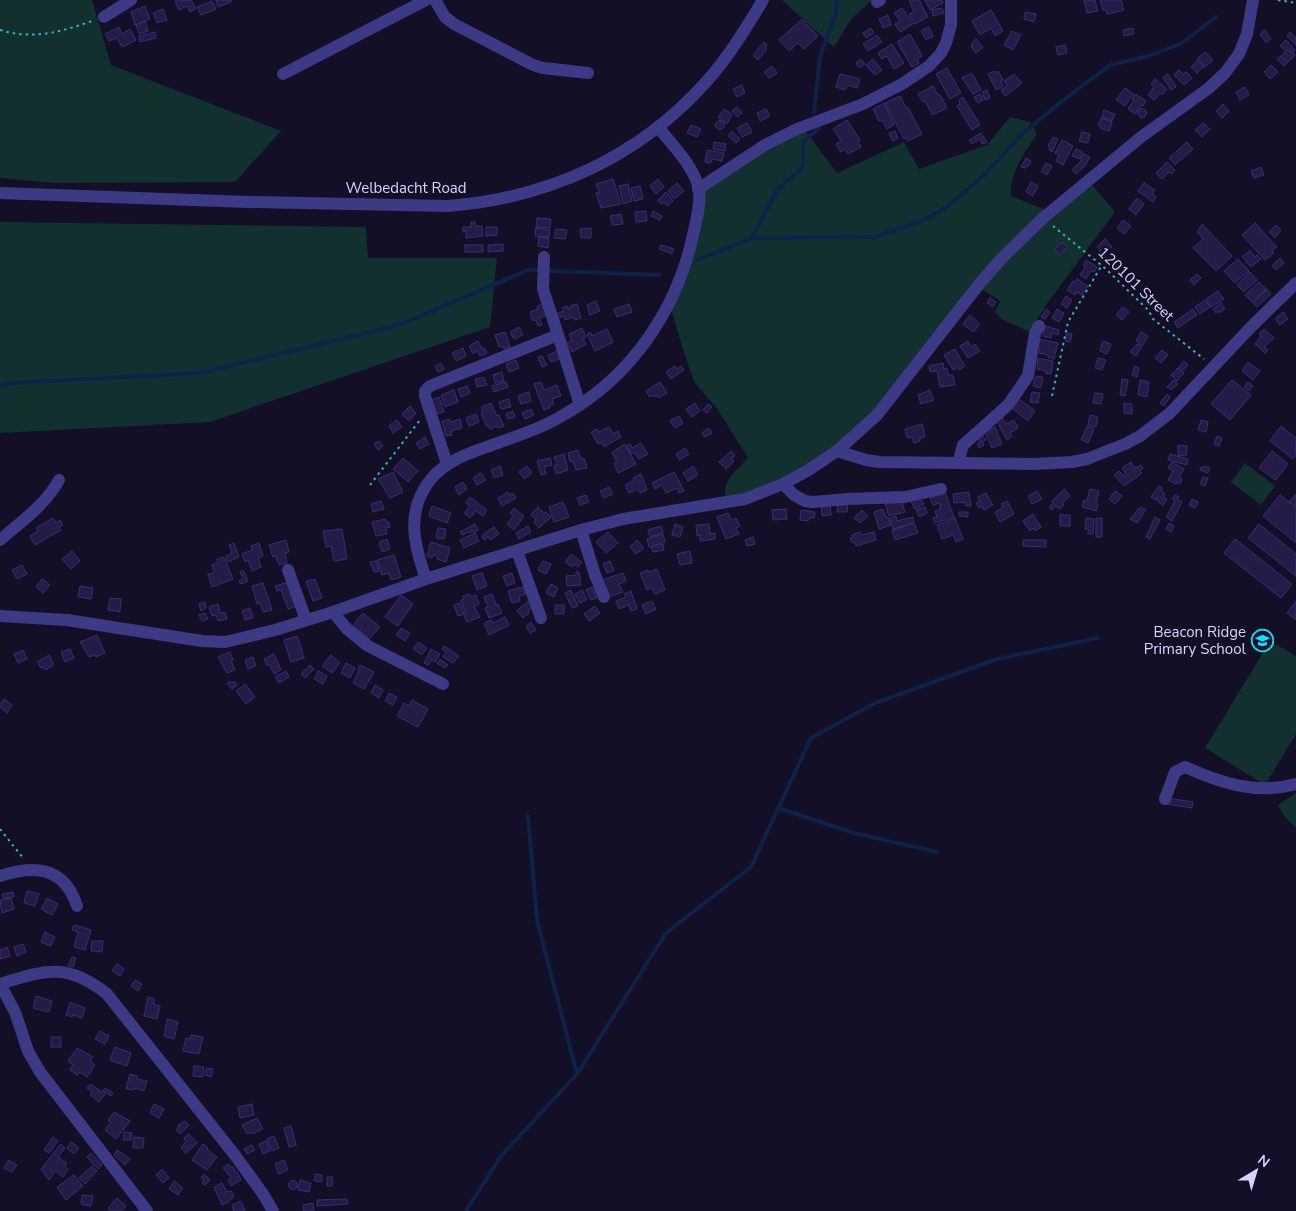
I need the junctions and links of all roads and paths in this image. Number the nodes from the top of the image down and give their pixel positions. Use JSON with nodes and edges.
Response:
{"nodes":[{"id":1,"x":131,"y":0,"type":"edge"},
{"id":2,"x":426,"y":0,"type":"edge"},
{"id":3,"x":434,"y":0,"type":"edge"},
{"id":4,"x":762,"y":0,"type":"edge"},
{"id":5,"x":951,"y":0,"type":"edge"},
{"id":6,"x":1253,"y":0,"type":"edge"},
{"id":7,"x":1278,"y":0,"type":"edge"},
{"id":8,"x":1296,"y":3,"type":"edge"},
{"id":9,"x":104,"y":17,"type":"joint"},
{"id":10,"x":0,"y":30,"type":"edge"},
{"id":11,"x":588,"y":73,"type":"dead end"},
{"id":12,"x":284,"y":74,"type":"dead end"},
{"id":13,"x":658,"y":127,"type":"junction"},
{"id":14,"x":698,"y":189,"type":"junction"},
{"id":15,"x":0,"y":193,"type":"edge"},
{"id":16,"x":1043,"y":218,"type":"junction"},
{"id":17,"x":1102,"y":265,"type":"junction"},
{"id":18,"x":544,"y":267,"type":"dead end"},
{"id":19,"x":1296,"y":283,"type":"edge"},
{"id":20,"x":1038,"y":326,"type":"dead end"},
{"id":21,"x":558,"y":335,"type":"junction"},
{"id":22,"x":1213,"y":366,"type":"junction"},
{"id":23,"x":1052,"y":396,"type":"dead end"},
{"id":24,"x":580,"y":405,"type":"junction"},
{"id":25,"x":428,"y":409,"type":"junction"},
{"id":26,"x":837,"y":451,"type":"junction"},
{"id":27,"x":447,"y":464,"type":"junction"},
{"id":28,"x":958,"y":464,"type":"junction"},
{"id":29,"x":59,"y":480,"type":"dead end"},
{"id":30,"x":783,"y":484,"type":"junction"},
{"id":31,"x":370,"y":485,"type":"dead end"},
{"id":32,"x":940,"y":489,"type":"dead end"},
{"id":33,"x":581,"y":530,"type":"junction"},
{"id":34,"x":0,"y":540,"type":"edge"},
{"id":35,"x":518,"y":551,"type":"junction"},
{"id":36,"x":288,"y":570,"type":"dead end"},
{"id":37,"x":426,"y":579,"type":"junction"},
{"id":38,"x":604,"y":597,"type":"dead end"},
{"id":39,"x":332,"y":612,"type":"junction"},
{"id":40,"x":0,"y":616,"type":"edge"},
{"id":41,"x":541,"y":618,"type":"dead end"},
{"id":42,"x":306,"y":620,"type":"junction"},
{"id":43,"x":443,"y":684,"type":"dead end"},
{"id":44,"x":1296,"y":784,"type":"edge"},
{"id":45,"x":1166,"y":799,"type":"dead end"},
{"id":46,"x":0,"y":829,"type":"edge"},
{"id":47,"x":26,"y":870,"type":"junction"},
{"id":48,"x":0,"y":876,"type":"edge"},
{"id":49,"x":77,"y":906,"type":"dead end"},
{"id":50,"x":0,"y":984,"type":"edge"},
{"id":51,"x":147,"y":1211,"type":"edge"},
{"id":52,"x":272,"y":1211,"type":"edge"}],
"edges":[{"from":1,"to":9,"type":"street"},
{"from":2,"to":12,"type":"street"},
{"from":3,"to":11,"type":"street"},
{"from":4,"to":13,"type":"street","name":"Welbedacht Road"},
{"from":5,"to":14,"type":"street"},
{"from":6,"to":16,"type":"street"},
{"from":7,"to":8,"type":"path"},
{"from":9,"to":10,"type":"path"},
{"from":13,"to":14,"type":"street"},
{"from":13,"to":15,"type":"street","name":"Welbedacht Road"},
{"from":14,"to":24,"type":"street"},
{"from":16,"to":17,"type":"path","name":"120101 Street"},
{"from":16,"to":26,"type":"street"},
{"from":17,"to":22,"type":"path","name":"120101 Street"},
{"from":17,"to":23,"type":"path"},
{"from":18,"to":21,"type":"street"},
{"from":19,"to":22,"type":"street"},
{"from":20,"to":28,"type":"street"},
{"from":21,"to":24,"type":"street"},
{"from":21,"to":25,"type":"street"},
{"from":22,"to":28,"type":"street"},
{"from":24,"to":27,"type":"street"},
{"from":25,"to":27,"type":"street"},
{"from":25,"to":31,"type":"path"},
{"from":26,"to":28,"type":"street"},
{"from":26,"to":30,"type":"street"},
{"from":27,"to":37,"type":"street"},
{"from":29,"to":34,"type":"street"},
{"from":30,"to":32,"type":"street"},
{"from":30,"to":33,"type":"street"},
{"from":33,"to":35,"type":"street"},
{"from":33,"to":38,"type":"street"},
{"from":35,"to":37,"type":"street"},
{"from":35,"to":41,"type":"street"},
{"from":36,"to":42,"type":"street"},
{"from":37,"to":39,"type":"street"},
{"from":39,"to":42,"type":"street"},
{"from":39,"to":43,"type":"street"},
{"from":40,"to":42,"type":"street"},
{"from":44,"to":45,"type":"street"},
{"from":46,"to":47,"type":"path"},
{"from":47,"to":48,"type":"street"},
{"from":47,"to":49,"type":"street"},
{"from":50,"to":51,"type":"street"},
{"from":50,"to":52,"type":"street"}]}
